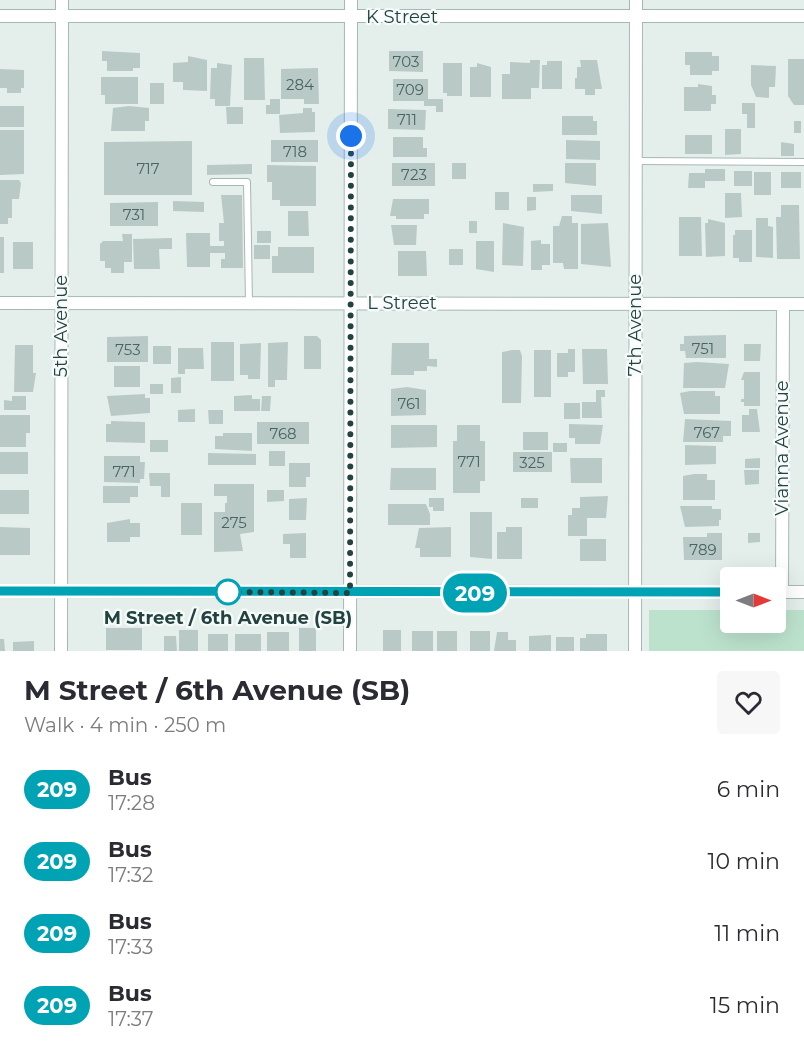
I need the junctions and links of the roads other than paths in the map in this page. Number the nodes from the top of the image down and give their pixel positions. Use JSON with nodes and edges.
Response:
{"nodes":[{"id":1,"x":62,"y":0,"type":"edge"},
{"id":2,"x":351,"y":0,"type":"edge"},
{"id":3,"x":636,"y":0,"type":"edge"},
{"id":4,"x":0,"y":16,"type":"edge"},
{"id":5,"x":62,"y":16,"type":"junction"},
{"id":6,"x":636,"y":16,"type":"junction"},
{"id":7,"x":804,"y":16,"type":"edge"},
{"id":8,"x":351,"y":17,"type":"junction"},
{"id":9,"x":635,"y":161,"type":"junction"},
{"id":10,"x":804,"y":162,"type":"edge"},
{"id":11,"x":213,"y":182,"type":"dead end"},
{"id":12,"x":0,"y":303,"type":"edge"},
{"id":13,"x":61,"y":303,"type":"junction"},
{"id":14,"x":249,"y":303,"type":"junction"},
{"id":15,"x":351,"y":303,"type":"junction"},
{"id":16,"x":635,"y":303,"type":"junction"},
{"id":17,"x":783,"y":304,"type":"junction"},
{"id":18,"x":804,"y":304,"type":"edge"},
{"id":19,"x":779,"y":567,"type":"edge"},
{"id":20,"x":0,"y":591,"type":"edge"},
{"id":21,"x":62,"y":591,"type":"junction"},
{"id":22,"x":720,"y":592,"type":"edge"},
{"id":23,"x":786,"y":592,"type":"edge"},
{"id":24,"x":804,"y":592,"type":"edge"},
{"id":25,"x":350,"y":593,"type":"junction"},
{"id":26,"x":635,"y":593,"type":"junction"},
{"id":27,"x":61,"y":651,"type":"edge"},
{"id":28,"x":350,"y":651,"type":"edge"},
{"id":29,"x":635,"y":651,"type":"edge"}],
"edges":[{"from":1,"to":5,"type":"street","name":"5th Avenue"},
{"from":2,"to":8,"type":"street"},
{"from":3,"to":6,"type":"street","name":"7th Avenue"},
{"from":4,"to":5,"type":"street","name":"K Street"},
{"from":5,"to":8,"type":"street","name":"K Street"},
{"from":5,"to":13,"type":"street","name":"5th Avenue"},
{"from":6,"to":7,"type":"street","name":"K Street"},
{"from":6,"to":8,"type":"street","name":"K Street"},
{"from":6,"to":9,"type":"street","name":"7th Avenue"},
{"from":8,"to":15,"type":"street"},
{"from":9,"to":10,"type":"lane"},
{"from":9,"to":16,"type":"street","name":"7th Avenue"},
{"from":11,"to":14,"type":"lane"},
{"from":12,"to":13,"type":"street","name":"L Street"},
{"from":13,"to":14,"type":"street","name":"L Street"},
{"from":13,"to":21,"type":"street","name":"5th Avenue"},
{"from":14,"to":15,"type":"street","name":"L Street"},
{"from":15,"to":16,"type":"street","name":"L Street"},
{"from":15,"to":25,"type":"street"},
{"from":16,"to":17,"type":"street","name":"L Street"},
{"from":16,"to":26,"type":"street","name":"7th Avenue"},
{"from":17,"to":18,"type":"street","name":"L Street"},
{"from":17,"to":19,"type":"street","name":"Vianna Avenue"},
{"from":20,"to":21,"type":"street"},
{"from":21,"to":25,"type":"street"},
{"from":21,"to":27,"type":"street","name":"5th Avenue"},
{"from":22,"to":26,"type":"street"},
{"from":23,"to":24,"type":"street"},
{"from":25,"to":26,"type":"street"},
{"from":25,"to":28,"type":"street"},
{"from":26,"to":29,"type":"street","name":"7th Avenue"}]}
